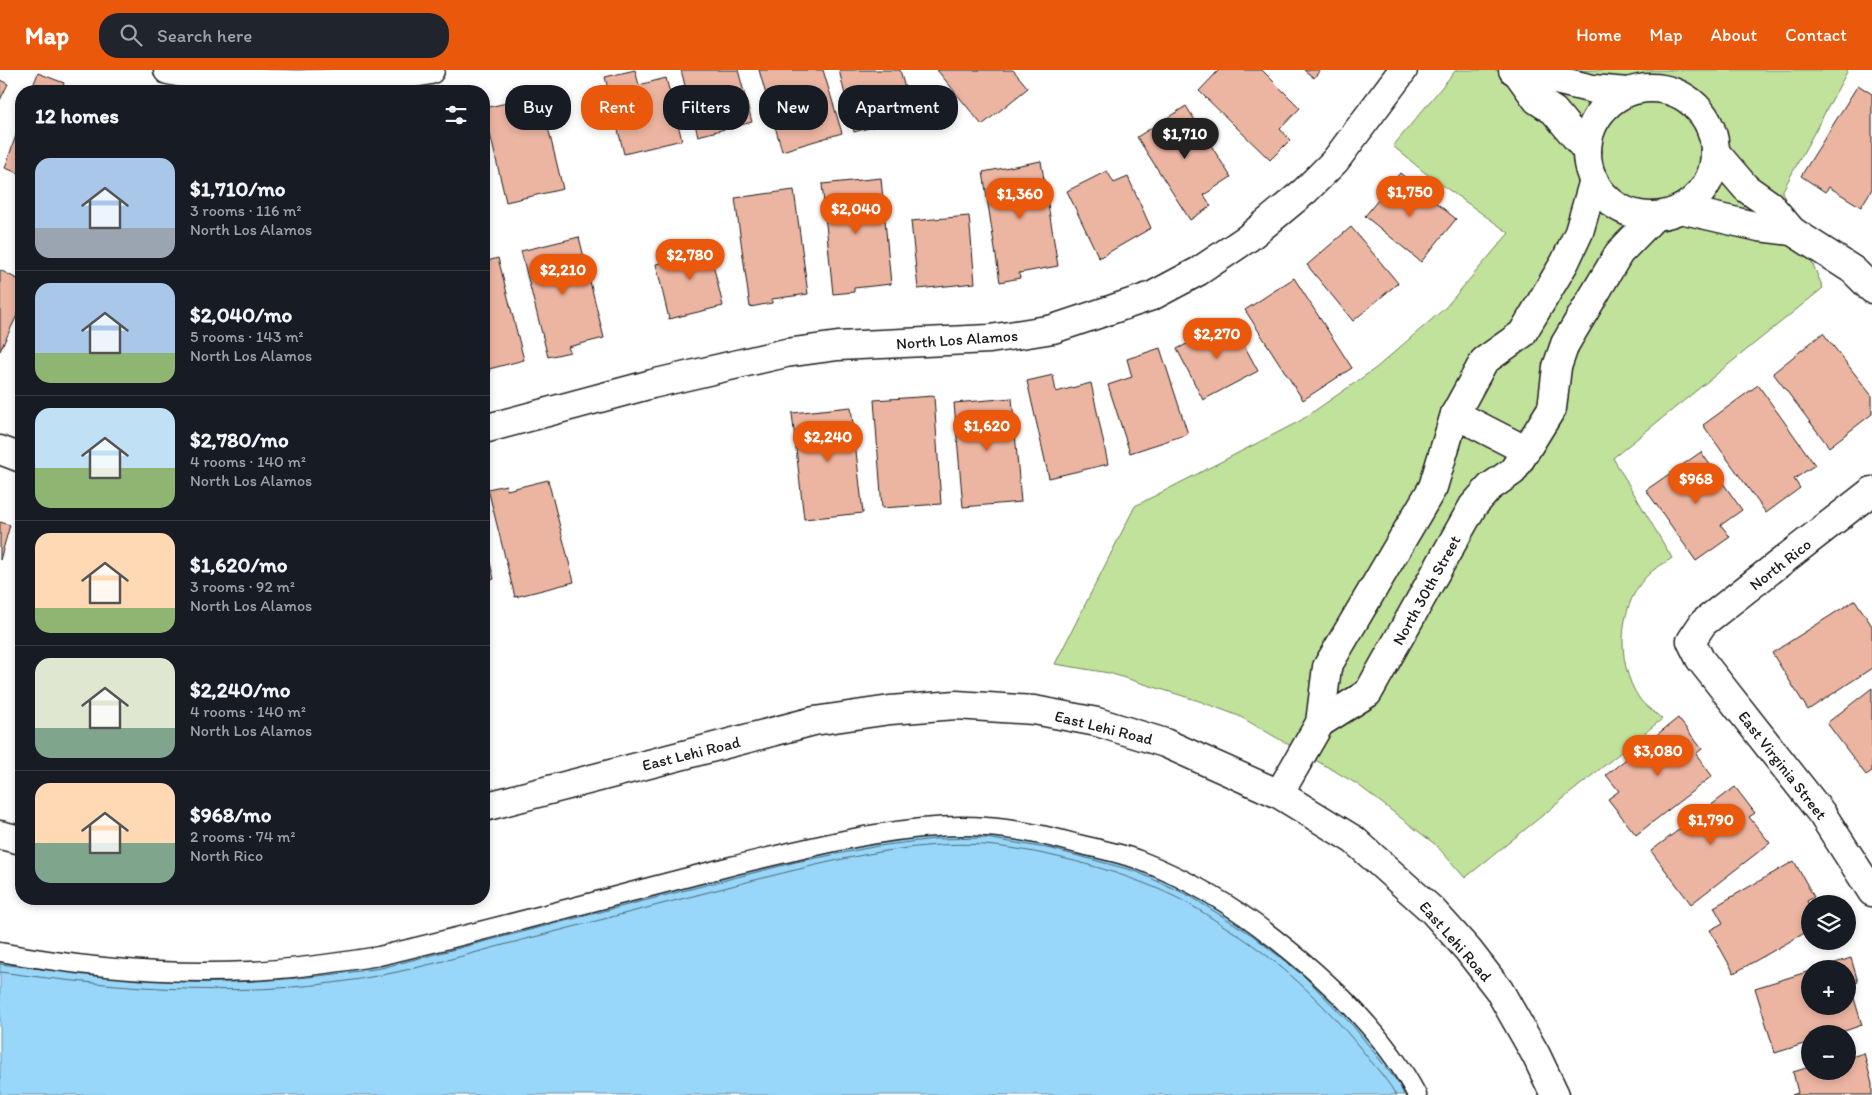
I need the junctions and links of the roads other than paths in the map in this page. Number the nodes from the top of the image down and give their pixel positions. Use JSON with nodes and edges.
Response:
{"nodes":[{"id":1,"x":168,"y":70,"type":"edge"},
{"id":2,"x":430,"y":70,"type":"edge"},
{"id":3,"x":1403,"y":70,"type":"edge"},
{"id":4,"x":1515,"y":71,"type":"edge"},
{"id":5,"x":1627,"y":92,"type":"junction"},
{"id":6,"x":1587,"y":151,"type":"junction"},
{"id":7,"x":1715,"y":152,"type":"junction"},
{"id":8,"x":1594,"y":180,"type":"junction"},
{"id":9,"x":1668,"y":213,"type":"junction"},
{"id":10,"x":1792,"y":230,"type":"junction"},
{"id":11,"x":1872,"y":289,"type":"edge"},
{"id":12,"x":1455,"y":414,"type":"junction"},
{"id":13,"x":490,"y":427,"type":"edge"},
{"id":14,"x":0,"y":450,"type":"edge"},
{"id":15,"x":1525,"y":450,"type":"junction"},
{"id":16,"x":15,"y":456,"type":"edge"},
{"id":17,"x":1872,"y":491,"type":"edge"},
{"id":18,"x":1691,"y":641,"type":"joint"},
{"id":19,"x":1320,"y":723,"type":"junction"},
{"id":20,"x":1279,"y":794,"type":"junction"},
{"id":21,"x":490,"y":805,"type":"edge"},
{"id":22,"x":0,"y":835,"type":"edge"},
{"id":23,"x":15,"y":839,"type":"edge"},
{"id":24,"x":1872,"y":892,"type":"edge"},
{"id":25,"x":0,"y":952,"type":"edge"},
{"id":26,"x":1417,"y":1095,"type":"edge"},
{"id":27,"x":1555,"y":1095,"type":"edge"}],
"edges":[{"from":1,"to":2,"type":"street"},
{"from":3,"to":13,"type":"street","name":"North Los Alamos"},
{"from":4,"to":5,"type":"street"},
{"from":4,"to":6,"type":"street"},
{"from":5,"to":6,"type":"street"},
{"from":5,"to":7,"type":"street"},
{"from":6,"to":8,"type":"street"},
{"from":7,"to":9,"type":"street"},
{"from":7,"to":10,"type":"street"},
{"from":8,"to":9,"type":"street"},
{"from":8,"to":12,"type":"street","name":"North 30th Street"},
{"from":9,"to":10,"type":"street"},
{"from":9,"to":15,"type":"street","name":"North 30th Street"},
{"from":10,"to":11,"type":"street"},
{"from":12,"to":15,"type":"street"},
{"from":12,"to":19,"type":"street","name":"North 30th Street"},
{"from":14,"to":16,"type":"street"},
{"from":15,"to":19,"type":"street","name":"North 30th Street"},
{"from":17,"to":18,"type":"street","name":"North Rico"},
{"from":18,"to":24,"type":"street","name":"East Virginia Street"},
{"from":19,"to":20,"type":"street","name":"North 30th Street"},
{"from":20,"to":21,"type":"street","name":"East Lehi Road"},
{"from":20,"to":27,"type":"street","name":"East Lehi Road"},
{"from":22,"to":23,"type":"street"},
{"from":25,"to":26,"type":"lane"}]}
